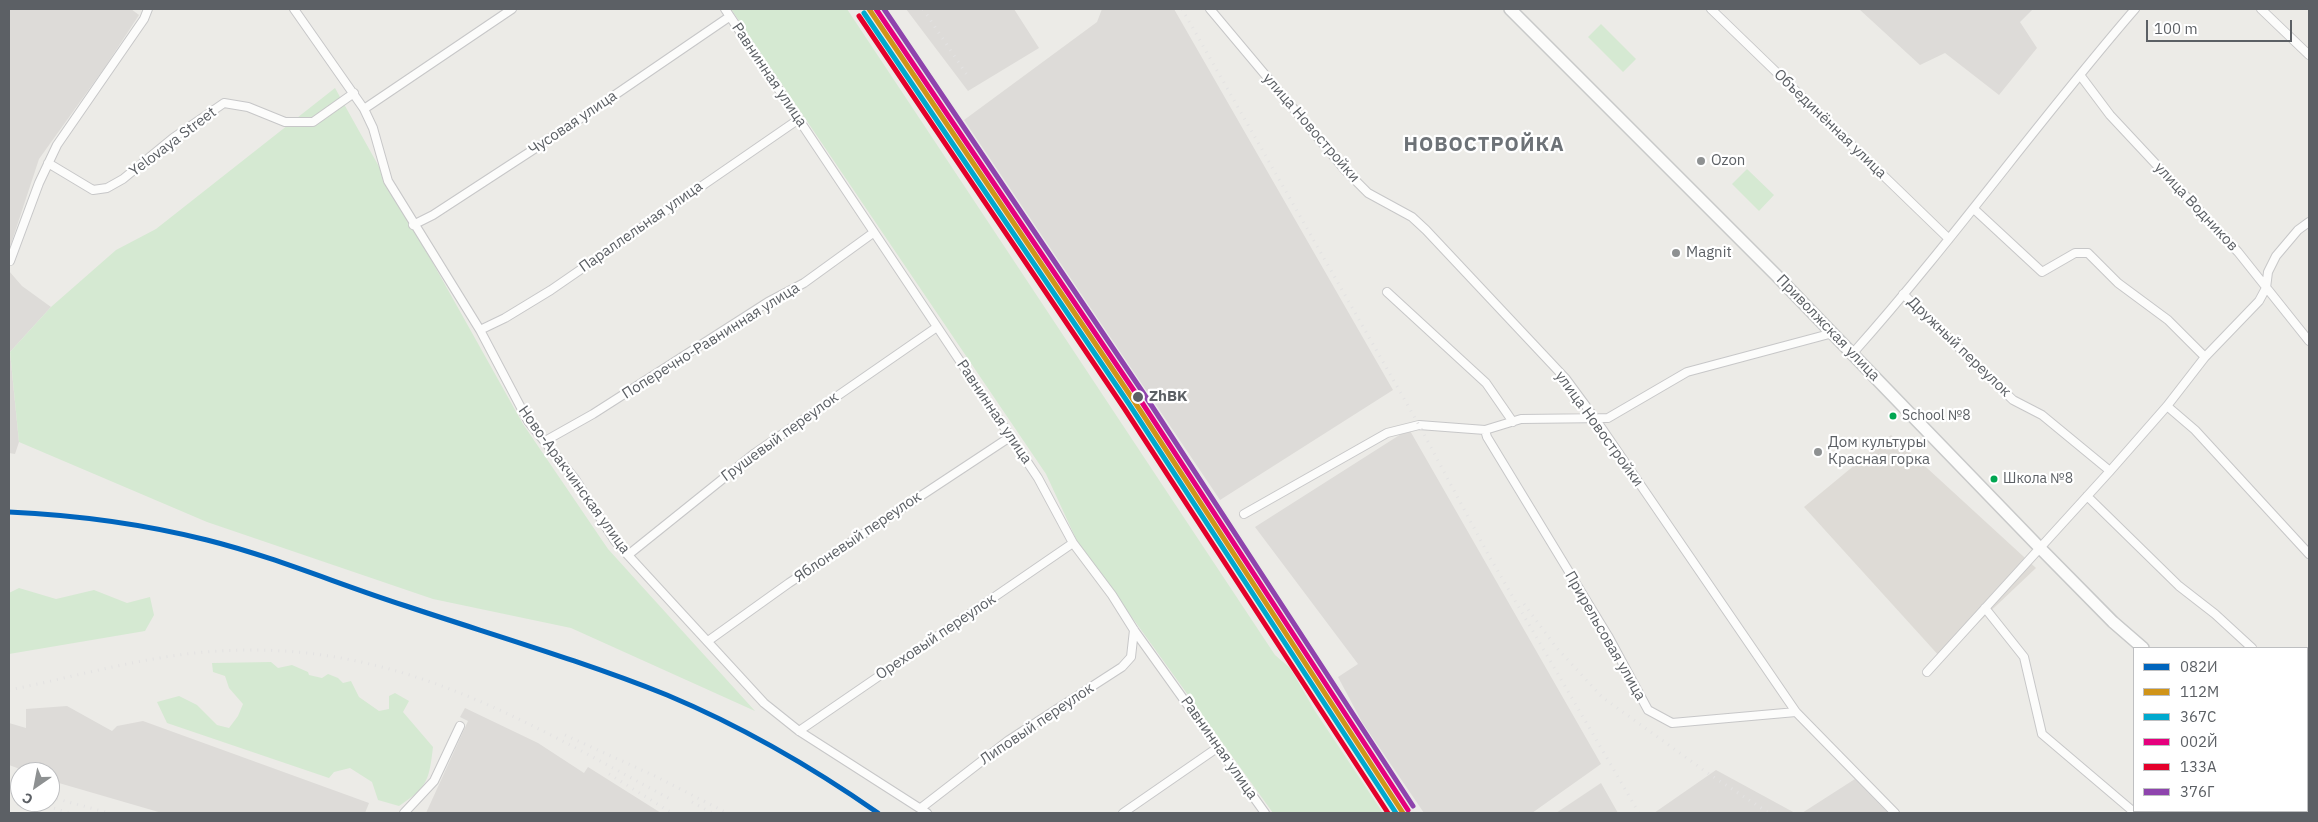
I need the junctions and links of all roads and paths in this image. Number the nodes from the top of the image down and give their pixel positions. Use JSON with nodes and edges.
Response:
{"nodes":[{"id":1,"x":148,"y":9,"type":"edge"},
{"id":2,"x":294,"y":9,"type":"edge"},
{"id":3,"x":512,"y":9,"type":"edge"},
{"id":4,"x":724,"y":9,"type":"edge"},
{"id":5,"x":1210,"y":9,"type":"edge"},
{"id":6,"x":1510,"y":9,"type":"edge"},
{"id":7,"x":1711,"y":9,"type":"edge"},
{"id":8,"x":2135,"y":9,"type":"edge"},
{"id":9,"x":2261,"y":9,"type":"edge"},
{"id":10,"x":730,"y":17,"type":"junction"},
{"id":11,"x":2309,"y":55,"type":"edge"},
{"id":12,"x":2080,"y":75,"type":"junction"},
{"id":13,"x":354,"y":93,"type":"junction"},
{"id":14,"x":364,"y":109,"type":"junction"},
{"id":15,"x":799,"y":119,"type":"junction"},
{"id":16,"x":48,"y":163,"type":"junction"},
{"id":17,"x":1974,"y":209,"type":"junction"},
{"id":18,"x":2309,"y":222,"type":"edge"},
{"id":19,"x":413,"y":225,"type":"junction"},
{"id":20,"x":873,"y":233,"type":"junction"},
{"id":21,"x":1949,"y":239,"type":"junction"},
{"id":22,"x":10,"y":261,"type":"edge"},
{"id":23,"x":2266,"y":288,"type":"junction"},
{"id":24,"x":1387,"y":292,"type":"dead end"},
{"id":25,"x":1904,"y":294,"type":"junction"},
{"id":26,"x":938,"y":327,"type":"junction"},
{"id":27,"x":480,"y":330,"type":"junction"},
{"id":28,"x":1834,"y":333,"type":"junction"},
{"id":29,"x":2309,"y":341,"type":"edge"},
{"id":30,"x":1853,"y":353,"type":"junction"},
{"id":31,"x":2205,"y":357,"type":"junction"},
{"id":32,"x":2167,"y":406,"type":"junction"},
{"id":33,"x":1594,"y":417,"type":"junction"},
{"id":34,"x":1513,"y":422,"type":"junction"},
{"id":35,"x":1485,"y":430,"type":"junction"},
{"id":36,"x":1010,"y":437,"type":"junction"},
{"id":37,"x":544,"y":441,"type":"junction"},
{"id":38,"x":2110,"y":471,"type":"junction"},
{"id":39,"x":2086,"y":496,"type":"junction"},
{"id":40,"x":1244,"y":514,"type":"dead end"},
{"id":41,"x":1072,"y":544,"type":"junction"},
{"id":42,"x":2040,"y":548,"type":"junction"},
{"id":43,"x":2309,"y":554,"type":"edge"},
{"id":44,"x":628,"y":555,"type":"junction"},
{"id":45,"x":1986,"y":608,"type":"junction"},
{"id":46,"x":1134,"y":630,"type":"junction"},
{"id":47,"x":708,"y":641,"type":"junction"},
{"id":48,"x":2142,"y":647,"type":"edge"},
{"id":49,"x":2251,"y":647,"type":"edge"},
{"id":50,"x":1927,"y":672,"type":"dead end"},
{"id":51,"x":1796,"y":712,"type":"junction"},
{"id":52,"x":460,"y":726,"type":"dead end"},
{"id":53,"x":799,"y":731,"type":"junction"},
{"id":54,"x":1217,"y":748,"type":"junction"},
{"id":55,"x":924,"y":811,"type":"edge"},
{"id":56,"x":2133,"y":811,"type":"edge"},
{"id":57,"x":404,"y":813,"type":"edge"},
{"id":58,"x":1123,"y":813,"type":"edge"},
{"id":59,"x":1265,"y":813,"type":"edge"},
{"id":60,"x":1895,"y":813,"type":"edge"}],
"edges":[{"from":1,"to":16,"type":"street"},
{"from":2,"to":13,"type":"street","name":"Ново-Аракчинская улица"},
{"from":3,"to":14,"type":"street"},
{"from":4,"to":10,"type":"street","name":"Равнинная улица"},
{"from":5,"to":33,"type":"street","name":"улица Новостройки"},
{"from":6,"to":28,"type":"main road","name":"Приволжская улица"},
{"from":7,"to":21,"type":"street","name":"Объединённая улица"},
{"from":8,"to":12,"type":"street"},
{"from":9,"to":11,"type":"street"},
{"from":10,"to":15,"type":"street","name":"Равнинная улица"},
{"from":10,"to":19,"type":"street","name":"Чусовая улица"},
{"from":12,"to":17,"type":"street"},
{"from":12,"to":23,"type":"street","name":"улица Водников"},
{"from":13,"to":14,"type":"street","name":"Ново-Аракчинская улица"},
{"from":13,"to":16,"type":"street","name":"Yelovaya Street"},
{"from":14,"to":19,"type":"street","name":"Ново-Аракчинская улица"},
{"from":15,"to":20,"type":"street","name":"Равнинная улица"},
{"from":15,"to":27,"type":"street","name":"Параллельная улица"},
{"from":16,"to":22,"type":"street"},
{"from":17,"to":21,"type":"street"},
{"from":17,"to":31,"type":"street"},
{"from":18,"to":23,"type":"street"},
{"from":19,"to":27,"type":"street","name":"Ново-Аракчинская улица"},
{"from":20,"to":26,"type":"street","name":"Равнинная улица"},
{"from":20,"to":37,"type":"street","name":"Поперечно-Равнинная улица"},
{"from":21,"to":25,"type":"street"},
{"from":23,"to":29,"type":"street","name":"улица Водников"},
{"from":23,"to":31,"type":"street"},
{"from":24,"to":34,"type":"street"},
{"from":25,"to":30,"type":"street"},
{"from":25,"to":38,"type":"street","name":"Дружный переулок"},
{"from":26,"to":36,"type":"street","name":"Равнинная улица"},
{"from":26,"to":44,"type":"street","name":"Грушевый переулок"},
{"from":27,"to":37,"type":"street","name":"Ново-Аракчинская улица"},
{"from":28,"to":30,"type":"main road","name":"Приволжская улица"},
{"from":28,"to":33,"type":"street"},
{"from":30,"to":42,"type":"main road","name":"Приволжская улица"},
{"from":31,"to":32,"type":"street"},
{"from":32,"to":38,"type":"street"},
{"from":32,"to":43,"type":"street"},
{"from":33,"to":34,"type":"street"},
{"from":33,"to":51,"type":"street","name":"улица Новостройки"},
{"from":34,"to":35,"type":"street"},
{"from":35,"to":40,"type":"street"},
{"from":35,"to":51,"type":"street","name":"Прирельсовая улица"},
{"from":36,"to":41,"type":"street","name":"Равнинная улица"},
{"from":36,"to":47,"type":"street","name":"Яблоневый переулок"},
{"from":37,"to":44,"type":"street","name":"Ново-Аракчинская улица"},
{"from":38,"to":39,"type":"street"},
{"from":39,"to":42,"type":"street"},
{"from":39,"to":49,"type":"street"},
{"from":41,"to":46,"type":"street","name":"Равнинная улица"},
{"from":41,"to":53,"type":"street","name":"Ореховый переулок"},
{"from":42,"to":45,"type":"street"},
{"from":42,"to":48,"type":"main road","name":"Приволжская улица"},
{"from":44,"to":47,"type":"street","name":"Ново-Аракчинская улица"},
{"from":45,"to":50,"type":"street"},
{"from":45,"to":56,"type":"street"},
{"from":46,"to":54,"type":"street","name":"Равнинная улица"},
{"from":46,"to":55,"type":"street","name":"Липовый переулок"},
{"from":47,"to":53,"type":"street","name":"Ново-Аракчинская улица"},
{"from":51,"to":60,"type":"street","name":"улица Новостройки"},
{"from":52,"to":57,"type":"street"},
{"from":53,"to":55,"type":"street","name":"Ново-Аракчинская улица"},
{"from":54,"to":58,"type":"street"},
{"from":54,"to":59,"type":"street","name":"Равнинная улица"}]}
